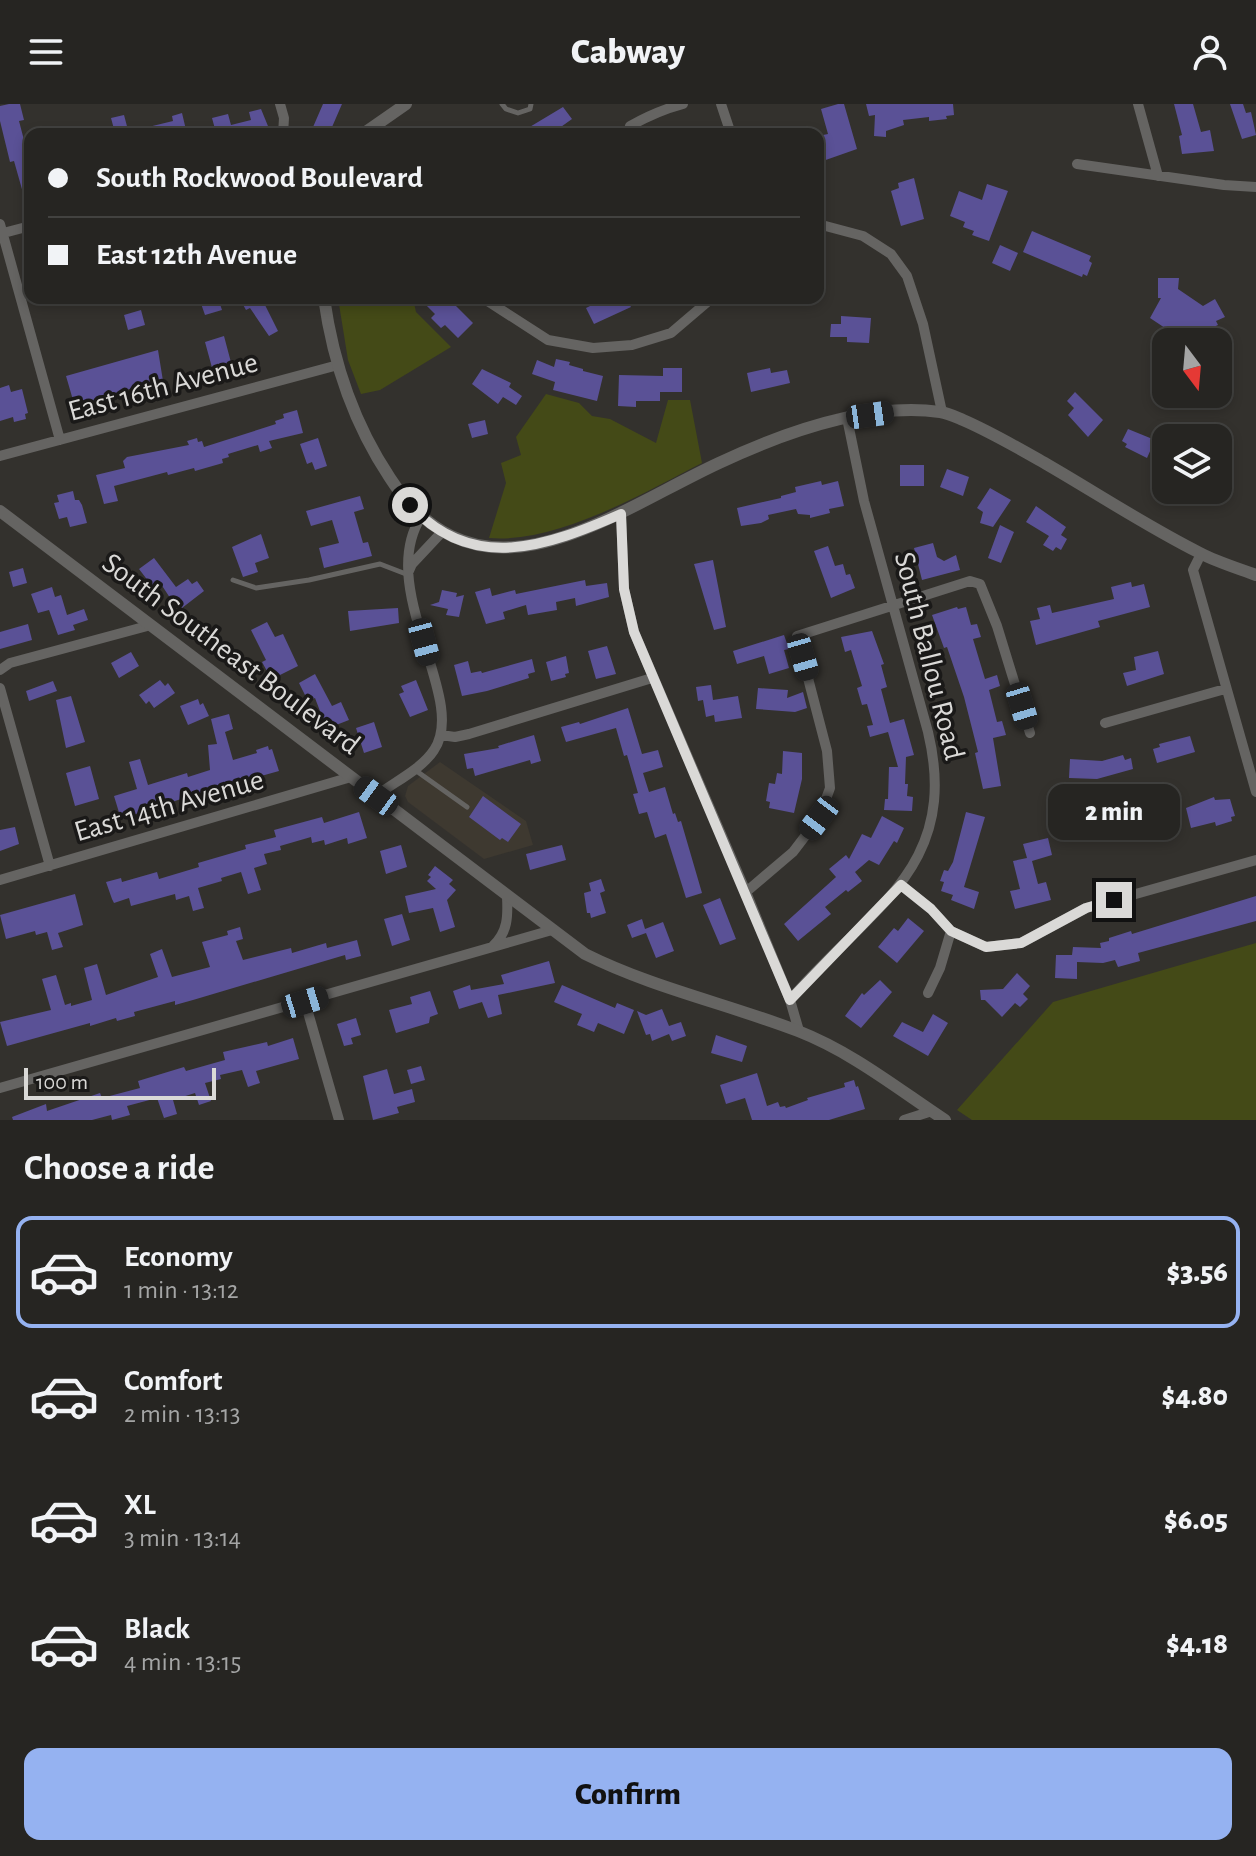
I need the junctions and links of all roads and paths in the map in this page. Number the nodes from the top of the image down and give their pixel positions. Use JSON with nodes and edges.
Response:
{"nodes":[{"id":1,"x":280,"y":104,"type":"edge"},
{"id":2,"x":406,"y":104,"type":"edge"},
{"id":3,"x":502,"y":104,"type":"edge"},
{"id":4,"x":531,"y":104,"type":"edge"},
{"id":5,"x":683,"y":104,"type":"edge"},
{"id":6,"x":721,"y":104,"type":"edge"},
{"id":7,"x":1138,"y":104,"type":"edge"},
{"id":8,"x":283,"y":128,"type":"edge"},
{"id":9,"x":371,"y":128,"type":"edge"},
{"id":10,"x":632,"y":128,"type":"edge"},
{"id":11,"x":729,"y":128,"type":"edge"},
{"id":12,"x":1077,"y":164,"type":"dead end"},
{"id":13,"x":1158,"y":176,"type":"junction"},
{"id":14,"x":1256,"y":187,"type":"edge"},
{"id":15,"x":24,"y":227,"type":"edge"},
{"id":16,"x":824,"y":229,"type":"edge"},
{"id":17,"x":1,"y":231,"type":"edge"},
{"id":18,"x":325,"y":304,"type":"edge"},
{"id":19,"x":492,"y":304,"type":"edge"},
{"id":20,"x":705,"y":304,"type":"edge"},
{"id":21,"x":338,"y":365,"type":"junction"},
{"id":22,"x":942,"y":412,"type":"junction"},
{"id":23,"x":847,"y":418,"type":"junction"},
{"id":24,"x":60,"y":440,"type":"junction"},
{"id":25,"x":0,"y":456,"type":"edge"},
{"id":26,"x":0,"y":511,"type":"edge"},
{"id":27,"x":621,"y":514,"type":"junction"},
{"id":28,"x":421,"y":517,"type":"junction"},
{"id":29,"x":442,"y":532,"type":"junction"},
{"id":30,"x":1201,"y":554,"type":"junction"},
{"id":31,"x":407,"y":574,"type":"junction"},
{"id":32,"x":1256,"y":575,"type":"edge"},
{"id":33,"x":233,"y":580,"type":"dead end"},
{"id":34,"x":891,"y":605,"type":"junction"},
{"id":35,"x":151,"y":625,"type":"junction"},
{"id":36,"x":0,"y":670,"type":"edge"},
{"id":37,"x":652,"y":678,"type":"junction"},
{"id":38,"x":0,"y":688,"type":"edge"},
{"id":39,"x":1225,"y":689,"type":"junction"},
{"id":40,"x":1105,"y":723,"type":"dead end"},
{"id":41,"x":1030,"y":733,"type":"dead end"},
{"id":42,"x":441,"y":735,"type":"junction"},
{"id":43,"x":413,"y":769,"type":"junction"},
{"id":44,"x":351,"y":777,"type":"junction"},
{"id":45,"x":1256,"y":792,"type":"edge"},
{"id":46,"x":376,"y":796,"type":"junction"},
{"id":47,"x":467,"y":807,"type":"dead end"},
{"id":48,"x":1256,"y":860,"type":"edge"},
{"id":49,"x":50,"y":866,"type":"junction"},
{"id":50,"x":0,"y":880,"type":"edge"},
{"id":51,"x":901,"y":885,"type":"junction"},
{"id":52,"x":746,"y":892,"type":"junction"},
{"id":53,"x":507,"y":897,"type":"junction"},
{"id":54,"x":552,"y":930,"type":"junction"},
{"id":55,"x":951,"y":931,"type":"junction"},
{"id":56,"x":492,"y":947,"type":"junction"},
{"id":57,"x":928,"y":993,"type":"dead end"},
{"id":58,"x":790,"y":1000,"type":"junction"},
{"id":59,"x":305,"y":1002,"type":"junction"},
{"id":60,"x":799,"y":1031,"type":"junction"},
{"id":61,"x":0,"y":1088,"type":"edge"},
{"id":62,"x":932,"y":1111,"type":"junction"},
{"id":63,"x":339,"y":1120,"type":"edge"},
{"id":64,"x":904,"y":1120,"type":"edge"},
{"id":65,"x":945,"y":1120,"type":"edge"}],
"edges":[{"from":1,"to":8,"type":"street"},
{"from":2,"to":9,"type":"street"},
{"from":3,"to":4,"type":"lane"},
{"from":5,"to":10,"type":"street"},
{"from":6,"to":11,"type":"street"},
{"from":7,"to":13,"type":"street"},
{"from":12,"to":13,"type":"street"},
{"from":13,"to":14,"type":"street"},
{"from":15,"to":17,"type":"street"},
{"from":16,"to":22,"type":"street"},
{"from":17,"to":24,"type":"street"},
{"from":18,"to":21,"type":"street"},
{"from":19,"to":20,"type":"street"},
{"from":21,"to":24,"type":"street","name":"East 16th Avenue"},
{"from":21,"to":28,"type":"street"},
{"from":22,"to":23,"type":"street"},
{"from":22,"to":30,"type":"street"},
{"from":23,"to":27,"type":"street"},
{"from":23,"to":34,"type":"street","name":"South Ballou Road"},
{"from":24,"to":25,"type":"street","name":"East 16th Avenue"},
{"from":26,"to":35,"type":"street","name":"South Southeast Boulevard"},
{"from":27,"to":29,"type":"street"},
{"from":27,"to":37,"type":"street"},
{"from":28,"to":29,"type":"street"},
{"from":28,"to":31,"type":"street"},
{"from":29,"to":31,"type":"street"},
{"from":30,"to":32,"type":"street"},
{"from":30,"to":39,"type":"street"},
{"from":31,"to":33,"type":"lane"},
{"from":31,"to":42,"type":"street"},
{"from":34,"to":41,"type":"street"},
{"from":34,"to":51,"type":"street","name":"South Ballou Road"},
{"from":34,"to":52,"type":"street"},
{"from":35,"to":36,"type":"street"},
{"from":35,"to":44,"type":"street","name":"South Southeast Boulevard"},
{"from":37,"to":42,"type":"street"},
{"from":37,"to":52,"type":"street"},
{"from":38,"to":49,"type":"street"},
{"from":39,"to":40,"type":"street"},
{"from":39,"to":45,"type":"street"},
{"from":42,"to":43,"type":"street"},
{"from":43,"to":46,"type":"street"},
{"from":43,"to":47,"type":"lane"},
{"from":44,"to":46,"type":"street","name":"South Southeast Boulevard"},
{"from":44,"to":49,"type":"street","name":"East 14th Avenue"},
{"from":46,"to":53,"type":"street","name":"South Southeast Boulevard"},
{"from":48,"to":55,"type":"street"},
{"from":49,"to":50,"type":"street","name":"East 14th Avenue"},
{"from":51,"to":55,"type":"street"},
{"from":51,"to":58,"type":"street","name":"South Ballou Road"},
{"from":52,"to":58,"type":"street"},
{"from":53,"to":54,"type":"street","name":"South Southeast Boulevard"},
{"from":53,"to":56,"type":"street"},
{"from":54,"to":56,"type":"street"},
{"from":54,"to":60,"type":"street","name":"South Southeast Boulevard"},
{"from":55,"to":57,"type":"street"},
{"from":56,"to":59,"type":"street"},
{"from":58,"to":60,"type":"street"},
{"from":59,"to":61,"type":"street"},
{"from":59,"to":63,"type":"street"},
{"from":60,"to":62,"type":"street","name":"South Southeast Boulevard"},
{"from":62,"to":64,"type":"street"},
{"from":62,"to":65,"type":"street","name":"South Southeast Boulevard"}]}
